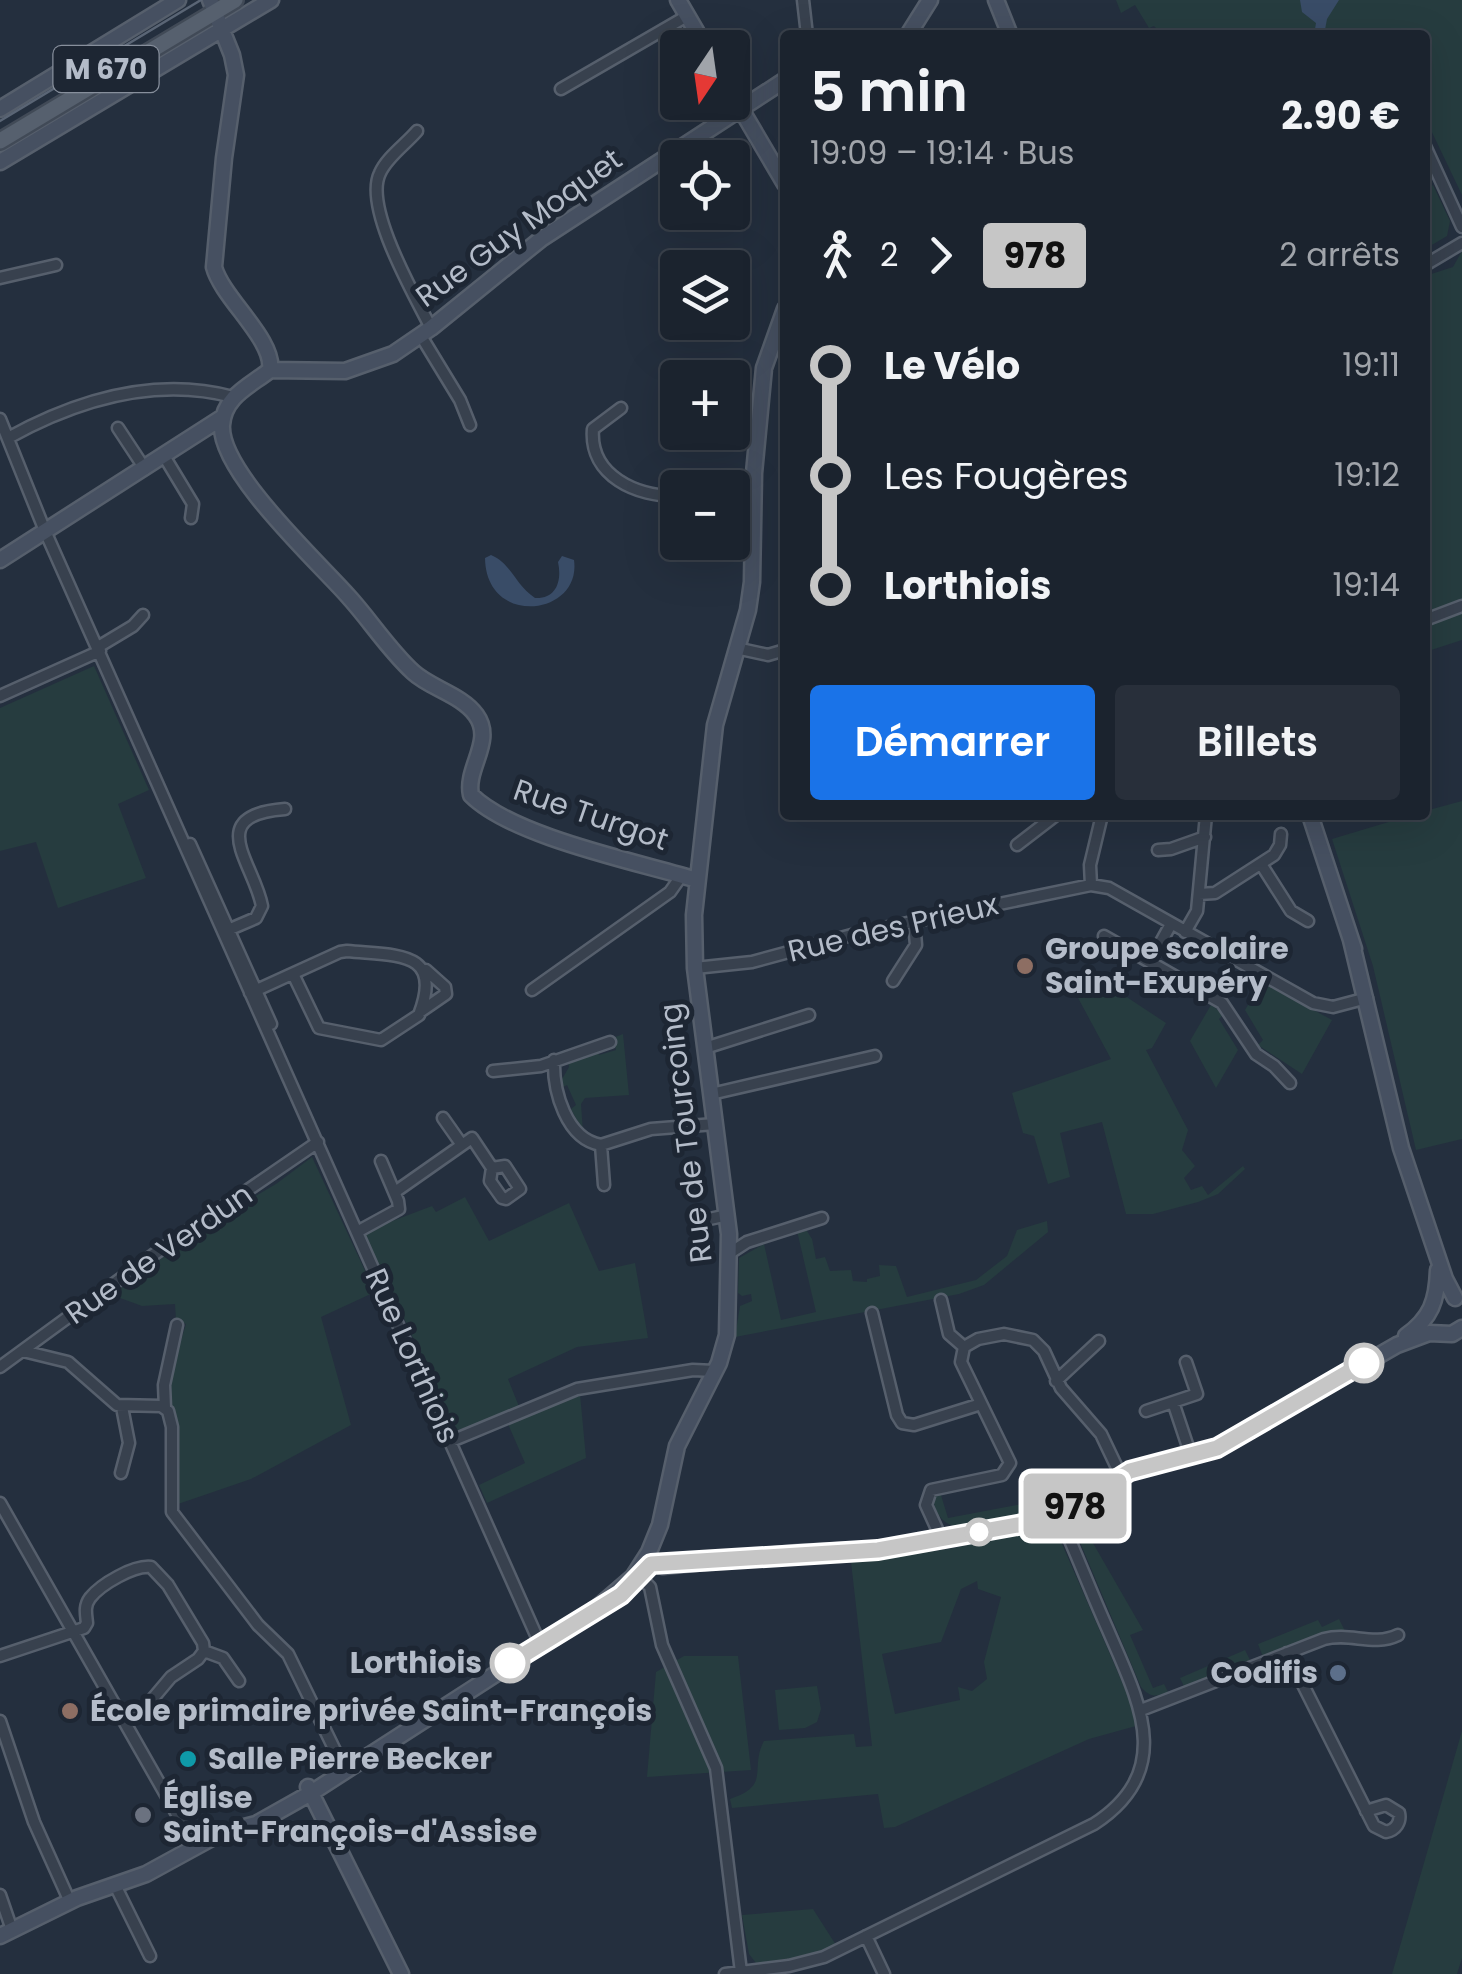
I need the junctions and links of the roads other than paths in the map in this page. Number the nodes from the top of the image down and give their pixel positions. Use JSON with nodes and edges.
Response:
{"nodes":[{"id":1,"x":178,"y":0,"type":"edge"},
{"id":2,"x":235,"y":0,"type":"edge"},
{"id":3,"x":271,"y":0,"type":"edge"},
{"id":4,"x":678,"y":0,"type":"edge"},
{"id":5,"x":803,"y":0,"type":"edge"},
{"id":6,"x":930,"y":0,"type":"edge"},
{"id":7,"x":996,"y":0,"type":"edge"},
{"id":8,"x":215,"y":4,"type":"edge"},
{"id":9,"x":687,"y":16,"type":"junction"},
{"id":10,"x":222,"y":30,"type":"junction"},
{"id":11,"x":695,"y":30,"type":"edge"},
{"id":12,"x":807,"y":30,"type":"edge"},
{"id":13,"x":911,"y":30,"type":"edge"},
{"id":14,"x":1008,"y":30,"type":"edge"},
{"id":15,"x":780,"y":83,"type":"edge"},
{"id":16,"x":561,"y":89,"type":"dead end"},
{"id":17,"x":750,"y":102,"type":"edge"},
{"id":18,"x":0,"y":109,"type":"edge"},
{"id":19,"x":723,"y":120,"type":"edge"},
{"id":20,"x":748,"y":120,"type":"edge"},
{"id":21,"x":417,"y":131,"type":"dead end"},
{"id":22,"x":0,"y":132,"type":"edge"},
{"id":23,"x":0,"y":142,"type":"edge"},
{"id":24,"x":1430,"y":157,"type":"edge"},
{"id":25,"x":0,"y":162,"type":"edge"},
{"id":26,"x":780,"y":175,"type":"edge"},
{"id":27,"x":1462,"y":227,"type":"edge"},
{"id":28,"x":1462,"y":244,"type":"edge"},
{"id":29,"x":1430,"y":262,"type":"edge"},
{"id":30,"x":56,"y":265,"type":"dead end"},
{"id":31,"x":0,"y":278,"type":"edge"},
{"id":32,"x":780,"y":322,"type":"edge"},
{"id":33,"x":426,"y":332,"type":"junction"},
{"id":34,"x":270,"y":370,"type":"junction"},
{"id":35,"x":233,"y":397,"type":"junction"},
{"id":36,"x":621,"y":408,"type":"dead end"},
{"id":37,"x":223,"y":417,"type":"junction"},
{"id":38,"x":0,"y":419,"type":"edge"},
{"id":39,"x":470,"y":426,"type":"dead end"},
{"id":40,"x":118,"y":428,"type":"dead end"},
{"id":41,"x":8,"y":438,"type":"junction"},
{"id":42,"x":164,"y":456,"type":"junction"},
{"id":43,"x":144,"y":469,"type":"junction"},
{"id":44,"x":660,"y":496,"type":"edge"},
{"id":45,"x":191,"y":518,"type":"dead end"},
{"id":46,"x":750,"y":528,"type":"edge"},
{"id":47,"x":753,"y":528,"type":"junction"},
{"id":48,"x":45,"y":530,"type":"junction"},
{"id":49,"x":0,"y":560,"type":"edge"},
{"id":50,"x":1462,"y":606,"type":"edge"},
{"id":51,"x":143,"y":615,"type":"dead end"},
{"id":52,"x":1430,"y":618,"type":"edge"},
{"id":53,"x":736,"y":648,"type":"junction"},
{"id":54,"x":99,"y":649,"type":"junction"},
{"id":55,"x":780,"y":651,"type":"edge"},
{"id":56,"x":0,"y":696,"type":"edge"},
{"id":57,"x":285,"y":809,"type":"dead end"},
{"id":58,"x":1050,"y":820,"type":"edge"},
{"id":59,"x":1101,"y":820,"type":"edge"},
{"id":60,"x":1206,"y":820,"type":"edge"},
{"id":61,"x":1312,"y":820,"type":"edge"},
{"id":62,"x":1281,"y":834,"type":"dead end"},
{"id":63,"x":1205,"y":836,"type":"junction"},
{"id":64,"x":1017,"y":845,"type":"dead end"},
{"id":65,"x":1158,"y":850,"type":"dead end"},
{"id":66,"x":1261,"y":864,"type":"junction"},
{"id":67,"x":690,"y":878,"type":"junction"},
{"id":68,"x":1091,"y":885,"type":"junction"},
{"id":69,"x":1199,"y":894,"type":"junction"},
{"id":70,"x":1308,"y":921,"type":"dead end"},
{"id":71,"x":914,"y":922,"type":"junction"},
{"id":72,"x":1171,"y":924,"type":"junction"},
{"id":73,"x":226,"y":930,"type":"junction"},
{"id":74,"x":1185,"y":932,"type":"junction"},
{"id":75,"x":1104,"y":936,"type":"dead end"},
{"id":76,"x":1150,"y":962,"type":"junction"},
{"id":77,"x":422,"y":966,"type":"junction"},
{"id":78,"x":695,"y":968,"type":"junction"},
{"id":79,"x":293,"y":974,"type":"junction"},
{"id":80,"x":894,"y":982,"type":"dead end"},
{"id":81,"x":532,"y":990,"type":"dead end"},
{"id":82,"x":254,"y":992,"type":"junction"},
{"id":83,"x":1368,"y":997,"type":"junction"},
{"id":84,"x":420,"y":1012,"type":"junction"},
{"id":85,"x":808,"y":1015,"type":"dead end"},
{"id":86,"x":610,"y":1042,"type":"dead end"},
{"id":87,"x":705,"y":1048,"type":"junction"},
{"id":88,"x":874,"y":1056,"type":"dead end"},
{"id":89,"x":554,"y":1060,"type":"junction"},
{"id":90,"x":492,"y":1071,"type":"dead end"},
{"id":91,"x":1290,"y":1084,"type":"dead end"},
{"id":92,"x":712,"y":1094,"type":"junction"},
{"id":93,"x":443,"y":1118,"type":"dead end"},
{"id":94,"x":715,"y":1124,"type":"junction"},
{"id":95,"x":318,"y":1142,"type":"junction"},
{"id":96,"x":462,"y":1144,"type":"junction"},
{"id":97,"x":601,"y":1144,"type":"junction"},
{"id":98,"x":381,"y":1161,"type":"dead end"},
{"id":99,"x":492,"y":1168,"type":"dead end"},
{"id":100,"x":604,"y":1185,"type":"dead end"},
{"id":101,"x":398,"y":1190,"type":"junction"},
{"id":102,"x":728,"y":1215,"type":"junction"},
{"id":103,"x":822,"y":1218,"type":"dead end"},
{"id":104,"x":356,"y":1232,"type":"junction"},
{"id":105,"x":702,"y":1233,"type":"dead end"},
{"id":106,"x":730,"y":1252,"type":"junction"},
{"id":107,"x":1438,"y":1254,"type":"junction"},
{"id":108,"x":941,"y":1300,"type":"dead end"},
{"id":109,"x":1459,"y":1301,"type":"edge"},
{"id":110,"x":1432,"y":1308,"type":"junction"},
{"id":111,"x":872,"y":1313,"type":"dead end"},
{"id":112,"x":177,"y":1325,"type":"dead end"},
{"id":113,"x":1454,"y":1333,"type":"edge"},
{"id":114,"x":1099,"y":1341,"type":"dead end"},
{"id":115,"x":964,"y":1347,"type":"junction"},
{"id":116,"x":23,"y":1351,"type":"junction"},
{"id":117,"x":1385,"y":1351,"type":"junction"},
{"id":118,"x":1186,"y":1362,"type":"dead end"},
{"id":119,"x":0,"y":1367,"type":"edge"},
{"id":120,"x":714,"y":1371,"type":"junction"},
{"id":121,"x":1056,"y":1381,"type":"junction"},
{"id":122,"x":1173,"y":1402,"type":"junction"},
{"id":123,"x":981,"y":1404,"type":"junction"},
{"id":124,"x":122,"y":1407,"type":"junction"},
{"id":125,"x":165,"y":1408,"type":"junction"},
{"id":126,"x":1146,"y":1411,"type":"dead end"},
{"id":127,"x":449,"y":1442,"type":"junction"},
{"id":128,"x":1191,"y":1456,"type":"junction"},
{"id":129,"x":121,"y":1473,"type":"dead end"},
{"id":130,"x":1121,"y":1476,"type":"junction"},
{"id":131,"x":0,"y":1502,"type":"edge"},
{"id":132,"x":1059,"y":1514,"type":"junction"},
{"id":133,"x":942,"y":1540,"type":"junction"},
{"id":134,"x":643,"y":1569,"type":"junction"},
{"id":135,"x":74,"y":1632,"type":"junction"},
{"id":136,"x":1398,"y":1635,"type":"dead end"},
{"id":137,"x":540,"y":1644,"type":"junction"},
{"id":138,"x":204,"y":1650,"type":"junction"},
{"id":139,"x":1287,"y":1654,"type":"junction"},
{"id":140,"x":0,"y":1656,"type":"edge"},
{"id":141,"x":238,"y":1681,"type":"dead end"},
{"id":142,"x":1141,"y":1710,"type":"junction"},
{"id":143,"x":124,"y":1721,"type":"junction"},
{"id":144,"x":0,"y":1722,"type":"edge"},
{"id":145,"x":343,"y":1768,"type":"junction"},
{"id":146,"x":309,"y":1789,"type":"junction"},
{"id":147,"x":1366,"y":1812,"type":"dead end"},
{"id":148,"x":196,"y":1846,"type":"junction"},
{"id":149,"x":115,"y":1884,"type":"junction"},
{"id":150,"x":0,"y":1895,"type":"edge"},
{"id":151,"x":70,"y":1902,"type":"junction"},
{"id":152,"x":6,"y":1934,"type":"edge"},
{"id":153,"x":866,"y":1936,"type":"junction"},
{"id":154,"x":150,"y":1956,"type":"dead end"},
{"id":155,"x":740,"y":1972,"type":"edge"},
{"id":156,"x":400,"y":1974,"type":"edge"},
{"id":157,"x":725,"y":1974,"type":"edge"},
{"id":158,"x":884,"y":1974,"type":"edge"}],
"edges":[{"from":1,"to":18,"type":"street"},
{"from":2,"to":8,"type":"main road","number":"M 670"},
{"from":3,"to":10,"type":"street"},
{"from":4,"to":9,"type":"street"},
{"from":5,"to":12,"type":"street"},
{"from":6,"to":13,"type":"street"},
{"from":7,"to":14,"type":"street"},
{"from":8,"to":10,"type":"street"},
{"from":8,"to":22,"type":"main road","number":"M 670"},
{"from":8,"to":23,"type":"main road","number":"M 670"},
{"from":9,"to":11,"type":"street"},
{"from":9,"to":16,"type":"street"},
{"from":10,"to":25,"type":"street"},
{"from":10,"to":34,"type":"street"},
{"from":15,"to":17,"type":"street","name":"Rue Guy Moquet"},
{"from":19,"to":33,"type":"street","name":"Rue Guy Moquet"},
{"from":20,"to":26,"type":"street"},
{"from":21,"to":33,"type":"street"},
{"from":24,"to":27,"type":"street"},
{"from":28,"to":29,"type":"street"},
{"from":30,"to":31,"type":"street"},
{"from":32,"to":47,"type":"street","name":"Rue de Tourcoing"},
{"from":33,"to":34,"type":"street","name":"Rue Guy Moquet"},
{"from":33,"to":39,"type":"street"},
{"from":34,"to":35,"type":"street"},
{"from":35,"to":37,"type":"street"},
{"from":35,"to":41,"type":"street"},
{"from":36,"to":44,"type":"street"},
{"from":37,"to":42,"type":"street"},
{"from":37,"to":67,"type":"street","name":"Rue Turgot"},
{"from":38,"to":41,"type":"street","name":"Rue Lorthiois"},
{"from":40,"to":43,"type":"street"},
{"from":41,"to":48,"type":"street","name":"Rue Lorthiois"},
{"from":42,"to":43,"type":"street"},
{"from":42,"to":45,"type":"street"},
{"from":43,"to":48,"type":"street"},
{"from":46,"to":47,"type":"street"},
{"from":47,"to":53,"type":"street","name":"Rue de Tourcoing"},
{"from":48,"to":49,"type":"street"},
{"from":48,"to":54,"type":"street","name":"Rue Lorthiois"},
{"from":50,"to":52,"type":"street"},
{"from":51,"to":54,"type":"street"},
{"from":53,"to":55,"type":"street"},
{"from":53,"to":67,"type":"street","name":"Rue de Tourcoing"},
{"from":54,"to":56,"type":"street"},
{"from":54,"to":73,"type":"street","name":"Rue Lorthiois"},
{"from":57,"to":73,"type":"street"},
{"from":58,"to":64,"type":"street"},
{"from":59,"to":68,"type":"street"},
{"from":60,"to":63,"type":"street"},
{"from":61,"to":83,"type":"street"},
{"from":62,"to":66,"type":"street"},
{"from":63,"to":65,"type":"street"},
{"from":63,"to":69,"type":"street"},
{"from":66,"to":69,"type":"street"},
{"from":66,"to":70,"type":"street"},
{"from":67,"to":78,"type":"street","name":"Rue de Tourcoing"},
{"from":67,"to":81,"type":"street"},
{"from":68,"to":71,"type":"street","name":"Rue des Prieux"},
{"from":68,"to":72,"type":"street"},
{"from":69,"to":74,"type":"street"},
{"from":71,"to":78,"type":"street","name":"Rue des Prieux"},
{"from":71,"to":80,"type":"street"},
{"from":72,"to":74,"type":"street"},
{"from":72,"to":76,"type":"street"},
{"from":73,"to":82,"type":"street","name":"Rue Lorthiois"},
{"from":74,"to":83,"type":"street"},
{"from":75,"to":76,"type":"street"},
{"from":76,"to":91,"type":"street"},
{"from":77,"to":79,"type":"street"},
{"from":77,"to":84,"type":"street"},
{"from":77,"to":84,"type":"street"},
{"from":78,"to":87,"type":"street","name":"Rue de Tourcoing"},
{"from":79,"to":82,"type":"street"},
{"from":79,"to":84,"type":"street"},
{"from":82,"to":95,"type":"street","name":"Rue Lorthiois"},
{"from":83,"to":107,"type":"street"},
{"from":85,"to":87,"type":"street"},
{"from":86,"to":89,"type":"street"},
{"from":87,"to":92,"type":"street","name":"Rue de Tourcoing"},
{"from":88,"to":92,"type":"street"},
{"from":89,"to":90,"type":"street"},
{"from":89,"to":97,"type":"street"},
{"from":92,"to":94,"type":"street","name":"Rue de Tourcoing"},
{"from":93,"to":96,"type":"street"},
{"from":94,"to":97,"type":"street"},
{"from":94,"to":102,"type":"street","name":"Rue de Tourcoing"},
{"from":95,"to":104,"type":"street","name":"Rue Lorthiois"},
{"from":95,"to":116,"type":"street","name":"Rue de Verdun"},
{"from":96,"to":99,"type":"street"},
{"from":96,"to":101,"type":"street"},
{"from":97,"to":100,"type":"street"},
{"from":98,"to":101,"type":"street"},
{"from":101,"to":104,"type":"street"},
{"from":102,"to":105,"type":"street"},
{"from":102,"to":106,"type":"street","name":"Rue de Tourcoing"},
{"from":103,"to":106,"type":"street"},
{"from":104,"to":127,"type":"street","name":"Rue Lorthiois"},
{"from":106,"to":120,"type":"street","name":"Rue de Tourcoing"},
{"from":107,"to":109,"type":"street"},
{"from":107,"to":110,"type":"street"},
{"from":108,"to":115,"type":"street"},
{"from":109,"to":110,"type":"street"},
{"from":110,"to":113,"type":"street"},
{"from":110,"to":117,"type":"street"},
{"from":111,"to":123,"type":"street"},
{"from":112,"to":125,"type":"street"},
{"from":113,"to":117,"type":"street"},
{"from":114,"to":121,"type":"street"},
{"from":115,"to":121,"type":"street"},
{"from":115,"to":123,"type":"street"},
{"from":116,"to":119,"type":"street","name":"Rue de Verdun"},
{"from":116,"to":124,"type":"street"},
{"from":117,"to":128,"type":"street"},
{"from":118,"to":122,"type":"street"},
{"from":120,"to":127,"type":"street"},
{"from":120,"to":134,"type":"street","name":"Rue de Tourcoing"},
{"from":121,"to":130,"type":"street"},
{"from":122,"to":126,"type":"street"},
{"from":122,"to":128,"type":"street"},
{"from":123,"to":133,"type":"street"},
{"from":124,"to":125,"type":"street"},
{"from":124,"to":129,"type":"street"},
{"from":125,"to":145,"type":"street"},
{"from":127,"to":137,"type":"street","name":"Rue Lorthiois"},
{"from":128,"to":130,"type":"street"},
{"from":130,"to":132,"type":"street"},
{"from":131,"to":135,"type":"street"},
{"from":132,"to":133,"type":"street"},
{"from":132,"to":142,"type":"street"},
{"from":133,"to":134,"type":"street"},
{"from":134,"to":137,"type":"street"},
{"from":134,"to":155,"type":"street"},
{"from":135,"to":138,"type":"street"},
{"from":135,"to":140,"type":"street"},
{"from":135,"to":143,"type":"street"},
{"from":136,"to":139,"type":"street"},
{"from":137,"to":145,"type":"street"},
{"from":138,"to":141,"type":"street"},
{"from":138,"to":143,"type":"street"},
{"from":139,"to":142,"type":"street"},
{"from":139,"to":147,"type":"street"},
{"from":142,"to":153,"type":"street"},
{"from":143,"to":148,"type":"street"},
{"from":144,"to":151,"type":"street"},
{"from":145,"to":146,"type":"street"},
{"from":146,"to":148,"type":"street"},
{"from":146,"to":156,"type":"street"},
{"from":148,"to":149,"type":"street"},
{"from":149,"to":151,"type":"street"},
{"from":149,"to":154,"type":"street"},
{"from":150,"to":152,"type":"street"},
{"from":151,"to":152,"type":"street"},
{"from":153,"to":155,"type":"street"},
{"from":153,"to":158,"type":"street"},
{"from":155,"to":157,"type":"street"}]}
